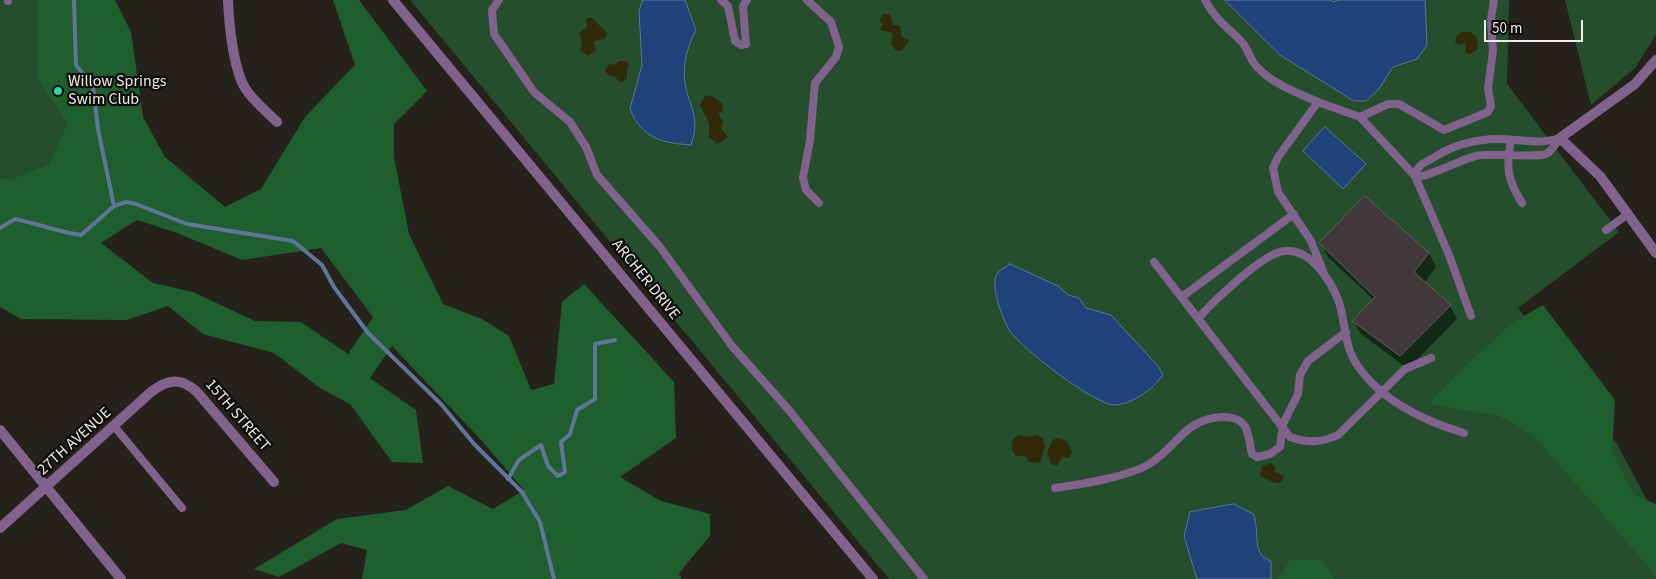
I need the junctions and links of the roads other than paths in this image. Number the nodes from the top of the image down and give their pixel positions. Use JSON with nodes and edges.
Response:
{"nodes":[{"id":1,"x":228,"y":0,"type":"edge"},
{"id":2,"x":393,"y":0,"type":"edge"},
{"id":3,"x":500,"y":0,"type":"edge"},
{"id":4,"x":721,"y":0,"type":"edge"},
{"id":5,"x":807,"y":0,"type":"edge"},
{"id":6,"x":1205,"y":0,"type":"edge"},
{"id":7,"x":1494,"y":0,"type":"edge"},
{"id":8,"x":746,"y":2,"type":"edge"},
{"id":9,"x":728,"y":6,"type":"junction"},
{"id":10,"x":1656,"y":60,"type":"edge"},
{"id":11,"x":1318,"y":102,"type":"junction"},
{"id":12,"x":1360,"y":118,"type":"junction"},
{"id":13,"x":277,"y":122,"type":"dead end"},
{"id":14,"x":1560,"y":138,"type":"junction"},
{"id":15,"x":1511,"y":140,"type":"junction"},
{"id":16,"x":1509,"y":154,"type":"junction"},
{"id":17,"x":1415,"y":176,"type":"junction"},
{"id":18,"x":820,"y":203,"type":"dead end"},
{"id":19,"x":1522,"y":203,"type":"dead end"},
{"id":20,"x":1294,"y":214,"type":"junction"},
{"id":21,"x":1628,"y":214,"type":"junction"},
{"id":22,"x":1606,"y":230,"type":"dead end"},
{"id":23,"x":1654,"y":247,"type":"edge"},
{"id":24,"x":1154,"y":262,"type":"dead end"},
{"id":25,"x":1324,"y":274,"type":"junction"},
{"id":26,"x":1182,"y":296,"type":"junction"},
{"id":27,"x":1471,"y":316,"type":"dead end"},
{"id":28,"x":1198,"y":318,"type":"junction"},
{"id":29,"x":1346,"y":332,"type":"junction"},
{"id":30,"x":1431,"y":358,"type":"dead end"},
{"id":31,"x":171,"y":381,"type":"joint"},
{"id":32,"x":1382,"y":391,"type":"junction"},
{"id":33,"x":114,"y":426,"type":"junction"},
{"id":34,"x":0,"y":430,"type":"edge"},
{"id":35,"x":1283,"y":430,"type":"junction"},
{"id":36,"x":1464,"y":432,"type":"dead end"},
{"id":37,"x":274,"y":482,"type":"dead end"},
{"id":38,"x":1055,"y":488,"type":"dead end"},
{"id":39,"x":46,"y":489,"type":"junction"},
{"id":40,"x":182,"y":508,"type":"dead end"},
{"id":41,"x":0,"y":528,"type":"edge"},
{"id":42,"x":121,"y":579,"type":"edge"},
{"id":43,"x":873,"y":579,"type":"edge"},
{"id":44,"x":924,"y":579,"type":"edge"}],
"edges":[{"from":1,"to":13,"type":"street"},
{"from":2,"to":43,"type":"street","name":"ARCHER DRIVE"},
{"from":3,"to":44,"type":"lane"},
{"from":4,"to":9,"type":"lane"},
{"from":5,"to":18,"type":"lane"},
{"from":6,"to":11,"type":"lane"},
{"from":7,"to":12,"type":"lane"},
{"from":8,"to":9,"type":"lane"},
{"from":8,"to":9,"type":"lane"},
{"from":10,"to":14,"type":"street"},
{"from":11,"to":12,"type":"lane"},
{"from":11,"to":20,"type":"lane"},
{"from":12,"to":17,"type":"lane"},
{"from":14,"to":15,"type":"lane"},
{"from":14,"to":16,"type":"lane"},
{"from":14,"to":21,"type":"street"},
{"from":15,"to":16,"type":"lane"},
{"from":15,"to":17,"type":"lane"},
{"from":16,"to":17,"type":"lane"},
{"from":16,"to":19,"type":"lane"},
{"from":17,"to":27,"type":"lane"},
{"from":20,"to":25,"type":"lane"},
{"from":20,"to":26,"type":"lane"},
{"from":21,"to":22,"type":"lane"},
{"from":21,"to":23,"type":"street"},
{"from":24,"to":26,"type":"lane"},
{"from":25,"to":28,"type":"lane"},
{"from":25,"to":29,"type":"lane"},
{"from":26,"to":28,"type":"lane"},
{"from":28,"to":35,"type":"lane"},
{"from":29,"to":32,"type":"lane"},
{"from":29,"to":35,"type":"lane"},
{"from":30,"to":32,"type":"lane"},
{"from":31,"to":33,"type":"street","name":"27TH AVENUE"},
{"from":31,"to":37,"type":"street","name":"15TH STREET"},
{"from":32,"to":35,"type":"lane"},
{"from":32,"to":36,"type":"lane"},
{"from":33,"to":39,"type":"street","name":"27TH AVENUE"},
{"from":33,"to":40,"type":"lane"},
{"from":34,"to":39,"type":"street"},
{"from":35,"to":38,"type":"lane"},
{"from":39,"to":41,"type":"street","name":"27TH AVENUE"},
{"from":39,"to":42,"type":"street"}]}
